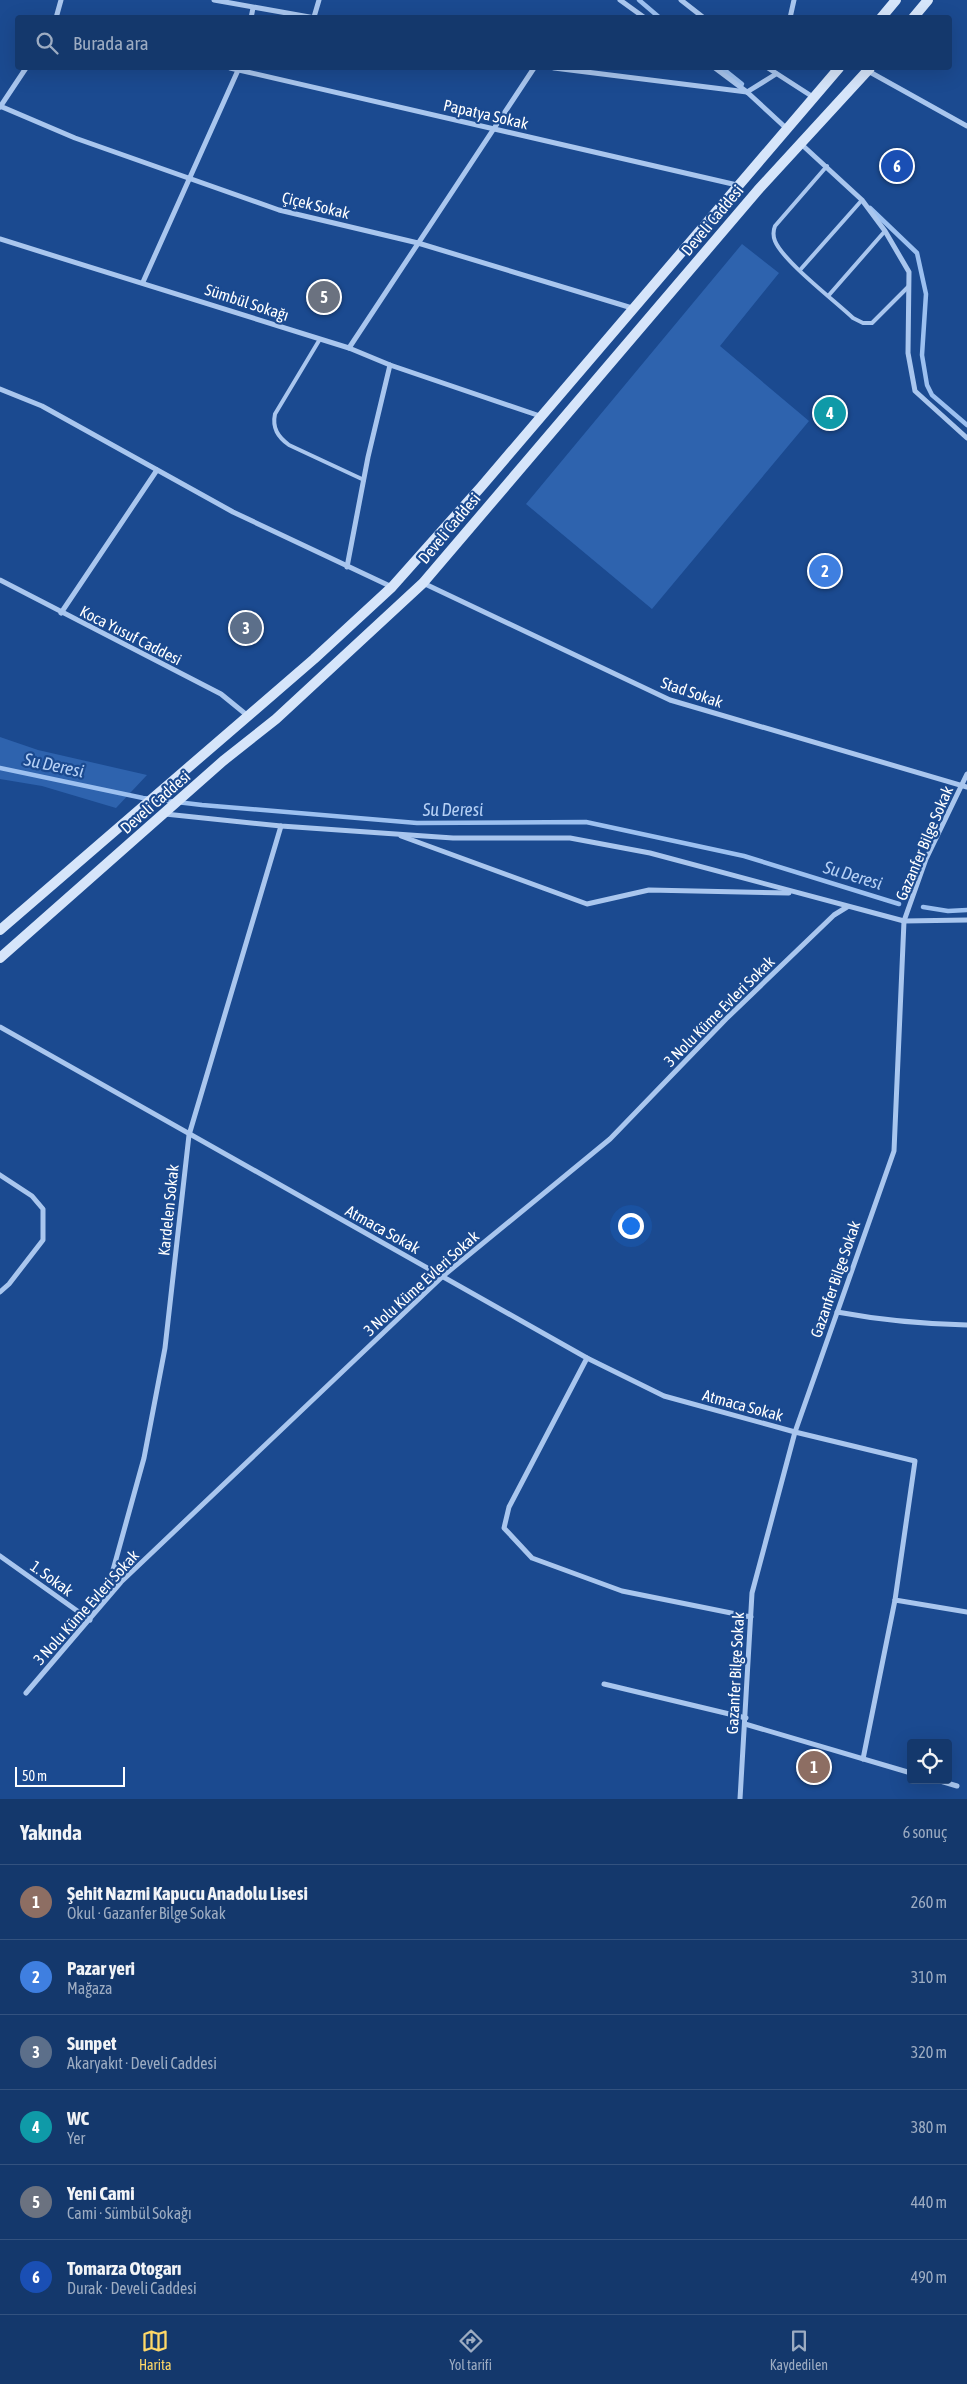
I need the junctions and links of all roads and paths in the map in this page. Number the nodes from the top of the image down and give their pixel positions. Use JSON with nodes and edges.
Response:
{"nodes":[{"id":1,"x":61,"y":0,"type":"edge"},
{"id":2,"x":214,"y":0,"type":"edge"},
{"id":3,"x":318,"y":0,"type":"edge"},
{"id":4,"x":620,"y":0,"type":"edge"},
{"id":5,"x":682,"y":0,"type":"edge"},
{"id":6,"x":794,"y":0,"type":"edge"},
{"id":7,"x":896,"y":0,"type":"edge"},
{"id":8,"x":928,"y":0,"type":"edge"},
{"id":9,"x":253,"y":8,"type":"junction"},
{"id":10,"x":57,"y":15,"type":"edge"},
{"id":11,"x":252,"y":15,"type":"edge"},
{"id":12,"x":301,"y":15,"type":"edge"},
{"id":13,"x":315,"y":15,"type":"edge"},
{"id":14,"x":641,"y":15,"type":"edge"},
{"id":15,"x":700,"y":15,"type":"edge"},
{"id":16,"x":791,"y":15,"type":"edge"},
{"id":17,"x":884,"y":15,"type":"edge"},
{"id":18,"x":916,"y":15,"type":"edge"},
{"id":19,"x":25,"y":70,"type":"edge"},
{"id":20,"x":239,"y":70,"type":"edge"},
{"id":21,"x":243,"y":70,"type":"edge"},
{"id":22,"x":533,"y":70,"type":"edge"},
{"id":23,"x":570,"y":70,"type":"edge"},
{"id":24,"x":718,"y":70,"type":"edge"},
{"id":25,"x":837,"y":70,"type":"edge"},
{"id":26,"x":868,"y":70,"type":"edge"},
{"id":27,"x":871,"y":70,"type":"edge"},
{"id":28,"x":777,"y":71,"type":"edge"},
{"id":29,"x":747,"y":92,"type":"junction"},
{"id":30,"x":813,"y":97,"type":"junction"},
{"id":31,"x":0,"y":106,"type":"edge"},
{"id":32,"x":967,"y":126,"type":"edge"},
{"id":33,"x":495,"y":128,"type":"junction"},
{"id":34,"x":786,"y":128,"type":"junction"},
{"id":35,"x":799,"y":142,"type":"junction"},
{"id":36,"x":827,"y":166,"type":"junction"},
{"id":37,"x":188,"y":179,"type":"junction"},
{"id":38,"x":737,"y":185,"type":"junction"},
{"id":39,"x":862,"y":200,"type":"junction"},
{"id":40,"x":885,"y":231,"type":"junction"},
{"id":41,"x":0,"y":239,"type":"edge"},
{"id":42,"x":418,"y":243,"type":"junction"},
{"id":43,"x":800,"y":270,"type":"junction"},
{"id":44,"x":143,"y":282,"type":"junction"},
{"id":45,"x":909,"y":286,"type":"junction"},
{"id":46,"x":829,"y":295,"type":"junction"},
{"id":47,"x":632,"y":308,"type":"junction"},
{"id":48,"x":320,"y":339,"type":"junction"},
{"id":49,"x":349,"y":348,"type":"junction"},
{"id":50,"x":390,"y":365,"type":"junction"},
{"id":51,"x":0,"y":389,"type":"edge"},
{"id":52,"x":540,"y":416,"type":"junction"},
{"id":53,"x":967,"y":438,"type":"edge"},
{"id":54,"x":157,"y":470,"type":"junction"},
{"id":55,"x":364,"y":480,"type":"junction"},
{"id":56,"x":348,"y":567,"type":"junction"},
{"id":57,"x":0,"y":580,"type":"edge"},
{"id":58,"x":423,"y":583,"type":"junction"},
{"id":59,"x":392,"y":587,"type":"junction"},
{"id":60,"x":61,"y":613,"type":"junction"},
{"id":61,"x":248,"y":716,"type":"junction"},
{"id":62,"x":967,"y":774,"type":"edge"},
{"id":63,"x":964,"y":787,"type":"edge"},
{"id":64,"x":168,"y":811,"type":"junction"},
{"id":65,"x":281,"y":826,"type":"junction"},
{"id":66,"x":396,"y":834,"type":"junction"},
{"id":67,"x":798,"y":893,"type":"junction"},
{"id":68,"x":848,"y":907,"type":"junction"},
{"id":69,"x":967,"y":920,"type":"edge"},
{"id":70,"x":904,"y":921,"type":"junction"},
{"id":71,"x":0,"y":930,"type":"edge"},
{"id":72,"x":0,"y":958,"type":"edge"},
{"id":73,"x":0,"y":1026,"type":"edge"},
{"id":74,"x":189,"y":1135,"type":"junction"},
{"id":75,"x":0,"y":1175,"type":"edge"},
{"id":76,"x":443,"y":1276,"type":"junction"},
{"id":77,"x":0,"y":1292,"type":"edge"},
{"id":78,"x":837,"y":1312,"type":"junction"},
{"id":79,"x":967,"y":1325,"type":"edge"},
{"id":80,"x":587,"y":1358,"type":"junction"},
{"id":81,"x":795,"y":1432,"type":"junction"},
{"id":82,"x":0,"y":1556,"type":"edge"},
{"id":83,"x":895,"y":1600,"type":"junction"},
{"id":84,"x":104,"y":1603,"type":"junction"},
{"id":85,"x":967,"y":1612,"type":"edge"},
{"id":86,"x":751,"y":1618,"type":"junction"},
{"id":87,"x":90,"y":1620,"type":"junction"},
{"id":88,"x":604,"y":1684,"type":"dead end"},
{"id":89,"x":26,"y":1693,"type":"dead end"},
{"id":90,"x":746,"y":1721,"type":"junction"},
{"id":91,"x":863,"y":1759,"type":"junction"},
{"id":92,"x":907,"y":1772,"type":"edge"},
{"id":93,"x":950,"y":1784,"type":"edge"},
{"id":94,"x":957,"y":1786,"type":"dead end"},
{"id":95,"x":740,"y":1799,"type":"edge"}],
"edges":[{"from":1,"to":10,"type":"street"},
{"from":2,"to":9,"type":"street"},
{"from":3,"to":13,"type":"street"},
{"from":4,"to":14,"type":"street"},
{"from":5,"to":15,"type":"street"},
{"from":6,"to":16,"type":"street"},
{"from":7,"to":17,"type":"main road"},
{"from":8,"to":18,"type":"main road"},
{"from":9,"to":11,"type":"street"},
{"from":9,"to":12,"type":"street"},
{"from":19,"to":31,"type":"street"},
{"from":20,"to":37,"type":"street"},
{"from":21,"to":33,"type":"street","name":"Papatya Sokak"},
{"from":22,"to":33,"type":"street"},
{"from":23,"to":29,"type":"street"},
{"from":24,"to":29,"type":"street"},
{"from":25,"to":30,"type":"main road","name":"Develi Caddesi"},
{"from":26,"to":35,"type":"main road","name":"Develi Caddesi"},
{"from":27,"to":32,"type":"street"},
{"from":28,"to":29,"type":"street"},
{"from":28,"to":30,"type":"street"},
{"from":29,"to":34,"type":"street"},
{"from":30,"to":34,"type":"main road","name":"Develi Caddesi"},
{"from":31,"to":37,"type":"street","name":"Çiçek Sokak"},
{"from":33,"to":38,"type":"street","name":"Papatya Sokak"},
{"from":33,"to":42,"type":"street"},
{"from":34,"to":38,"type":"main road","name":"Develi Caddesi"},
{"from":35,"to":36,"type":"street"},
{"from":35,"to":58,"type":"main road","name":"Develi Caddesi"},
{"from":36,"to":39,"type":"street"},
{"from":36,"to":43,"type":"lane"},
{"from":37,"to":42,"type":"street","name":"Çiçek Sokak"},
{"from":37,"to":44,"type":"street"},
{"from":38,"to":47,"type":"main road","name":"Develi Caddesi"},
{"from":39,"to":40,"type":"street"},
{"from":39,"to":43,"type":"lane"},
{"from":40,"to":45,"type":"street"},
{"from":40,"to":46,"type":"lane"},
{"from":41,"to":44,"type":"street","name":"Sümbül Sokağı"},
{"from":42,"to":47,"type":"street","name":"Çiçek Sokak"},
{"from":42,"to":49,"type":"street"},
{"from":43,"to":46,"type":"lane"},
{"from":44,"to":48,"type":"street","name":"Sümbül Sokağı"},
{"from":45,"to":46,"type":"lane"},
{"from":45,"to":53,"type":"street"},
{"from":47,"to":52,"type":"main road","name":"Develi Caddesi"},
{"from":48,"to":49,"type":"street","name":"Sümbül Sokağı"},
{"from":48,"to":55,"type":"lane"},
{"from":49,"to":50,"type":"street","name":"Sümbül Sokağı"},
{"from":50,"to":52,"type":"street","name":"Sümbül Sokağı"},
{"from":50,"to":55,"type":"street"},
{"from":51,"to":54,"type":"street"},
{"from":52,"to":59,"type":"main road","name":"Develi Caddesi"},
{"from":54,"to":56,"type":"street"},
{"from":54,"to":60,"type":"street"},
{"from":55,"to":56,"type":"street"},
{"from":56,"to":59,"type":"street"},
{"from":57,"to":60,"type":"street","name":"Koca Yusuf Caddesi"},
{"from":58,"to":63,"type":"street","name":"Stad Sokak"},
{"from":58,"to":64,"type":"main road","name":"Develi Caddesi"},
{"from":59,"to":61,"type":"main road","name":"Develi Caddesi"},
{"from":60,"to":61,"type":"street","name":"Koca Yusuf Caddesi"},
{"from":61,"to":71,"type":"main road","name":"Develi Caddesi"},
{"from":62,"to":63,"type":"street","name":"Gazanfer Bilge Sokak"},
{"from":63,"to":70,"type":"street","name":"Gazanfer Bilge Sokak"},
{"from":64,"to":65,"type":"street"},
{"from":64,"to":72,"type":"main road","name":"Develi Caddesi"},
{"from":65,"to":66,"type":"street"},
{"from":65,"to":74,"type":"street","name":"Kardelen Sokak"},
{"from":66,"to":67,"type":"street"},
{"from":66,"to":67,"type":"street"},
{"from":67,"to":68,"type":"street"},
{"from":68,"to":70,"type":"street"},
{"from":68,"to":76,"type":"street","name":"3 Nolu Küme Evleri Sokak"},
{"from":69,"to":70,"type":"street"},
{"from":70,"to":78,"type":"street","name":"Gazanfer Bilge Sokak"},
{"from":73,"to":74,"type":"street","name":"Atmaca Sokak"},
{"from":74,"to":76,"type":"street","name":"Atmaca Sokak"},
{"from":74,"to":84,"type":"street","name":"Kardelen Sokak"},
{"from":75,"to":77,"type":"street"},
{"from":76,"to":80,"type":"street","name":"Atmaca Sokak"},
{"from":76,"to":84,"type":"street","name":"3 Nolu Küme Evleri Sokak"},
{"from":78,"to":79,"type":"street"},
{"from":78,"to":81,"type":"street","name":"Gazanfer Bilge Sokak"},
{"from":80,"to":81,"type":"street","name":"Atmaca Sokak"},
{"from":80,"to":86,"type":"street"},
{"from":81,"to":83,"type":"street","name":"Atmaca Sokak"},
{"from":81,"to":86,"type":"street","name":"Gazanfer Bilge Sokak"},
{"from":82,"to":87,"type":"street","name":"1. Sokak"},
{"from":83,"to":85,"type":"street"},
{"from":83,"to":91,"type":"street"},
{"from":84,"to":87,"type":"street","name":"3 Nolu Küme Evleri Sokak"},
{"from":86,"to":90,"type":"street","name":"Gazanfer Bilge Sokak"},
{"from":87,"to":89,"type":"street","name":"3 Nolu Küme Evleri Sokak"},
{"from":88,"to":90,"type":"street"},
{"from":90,"to":91,"type":"street"},
{"from":90,"to":95,"type":"street","name":"Gazanfer Bilge Sokak"},
{"from":91,"to":92,"type":"street"},
{"from":93,"to":94,"type":"street"}]}
